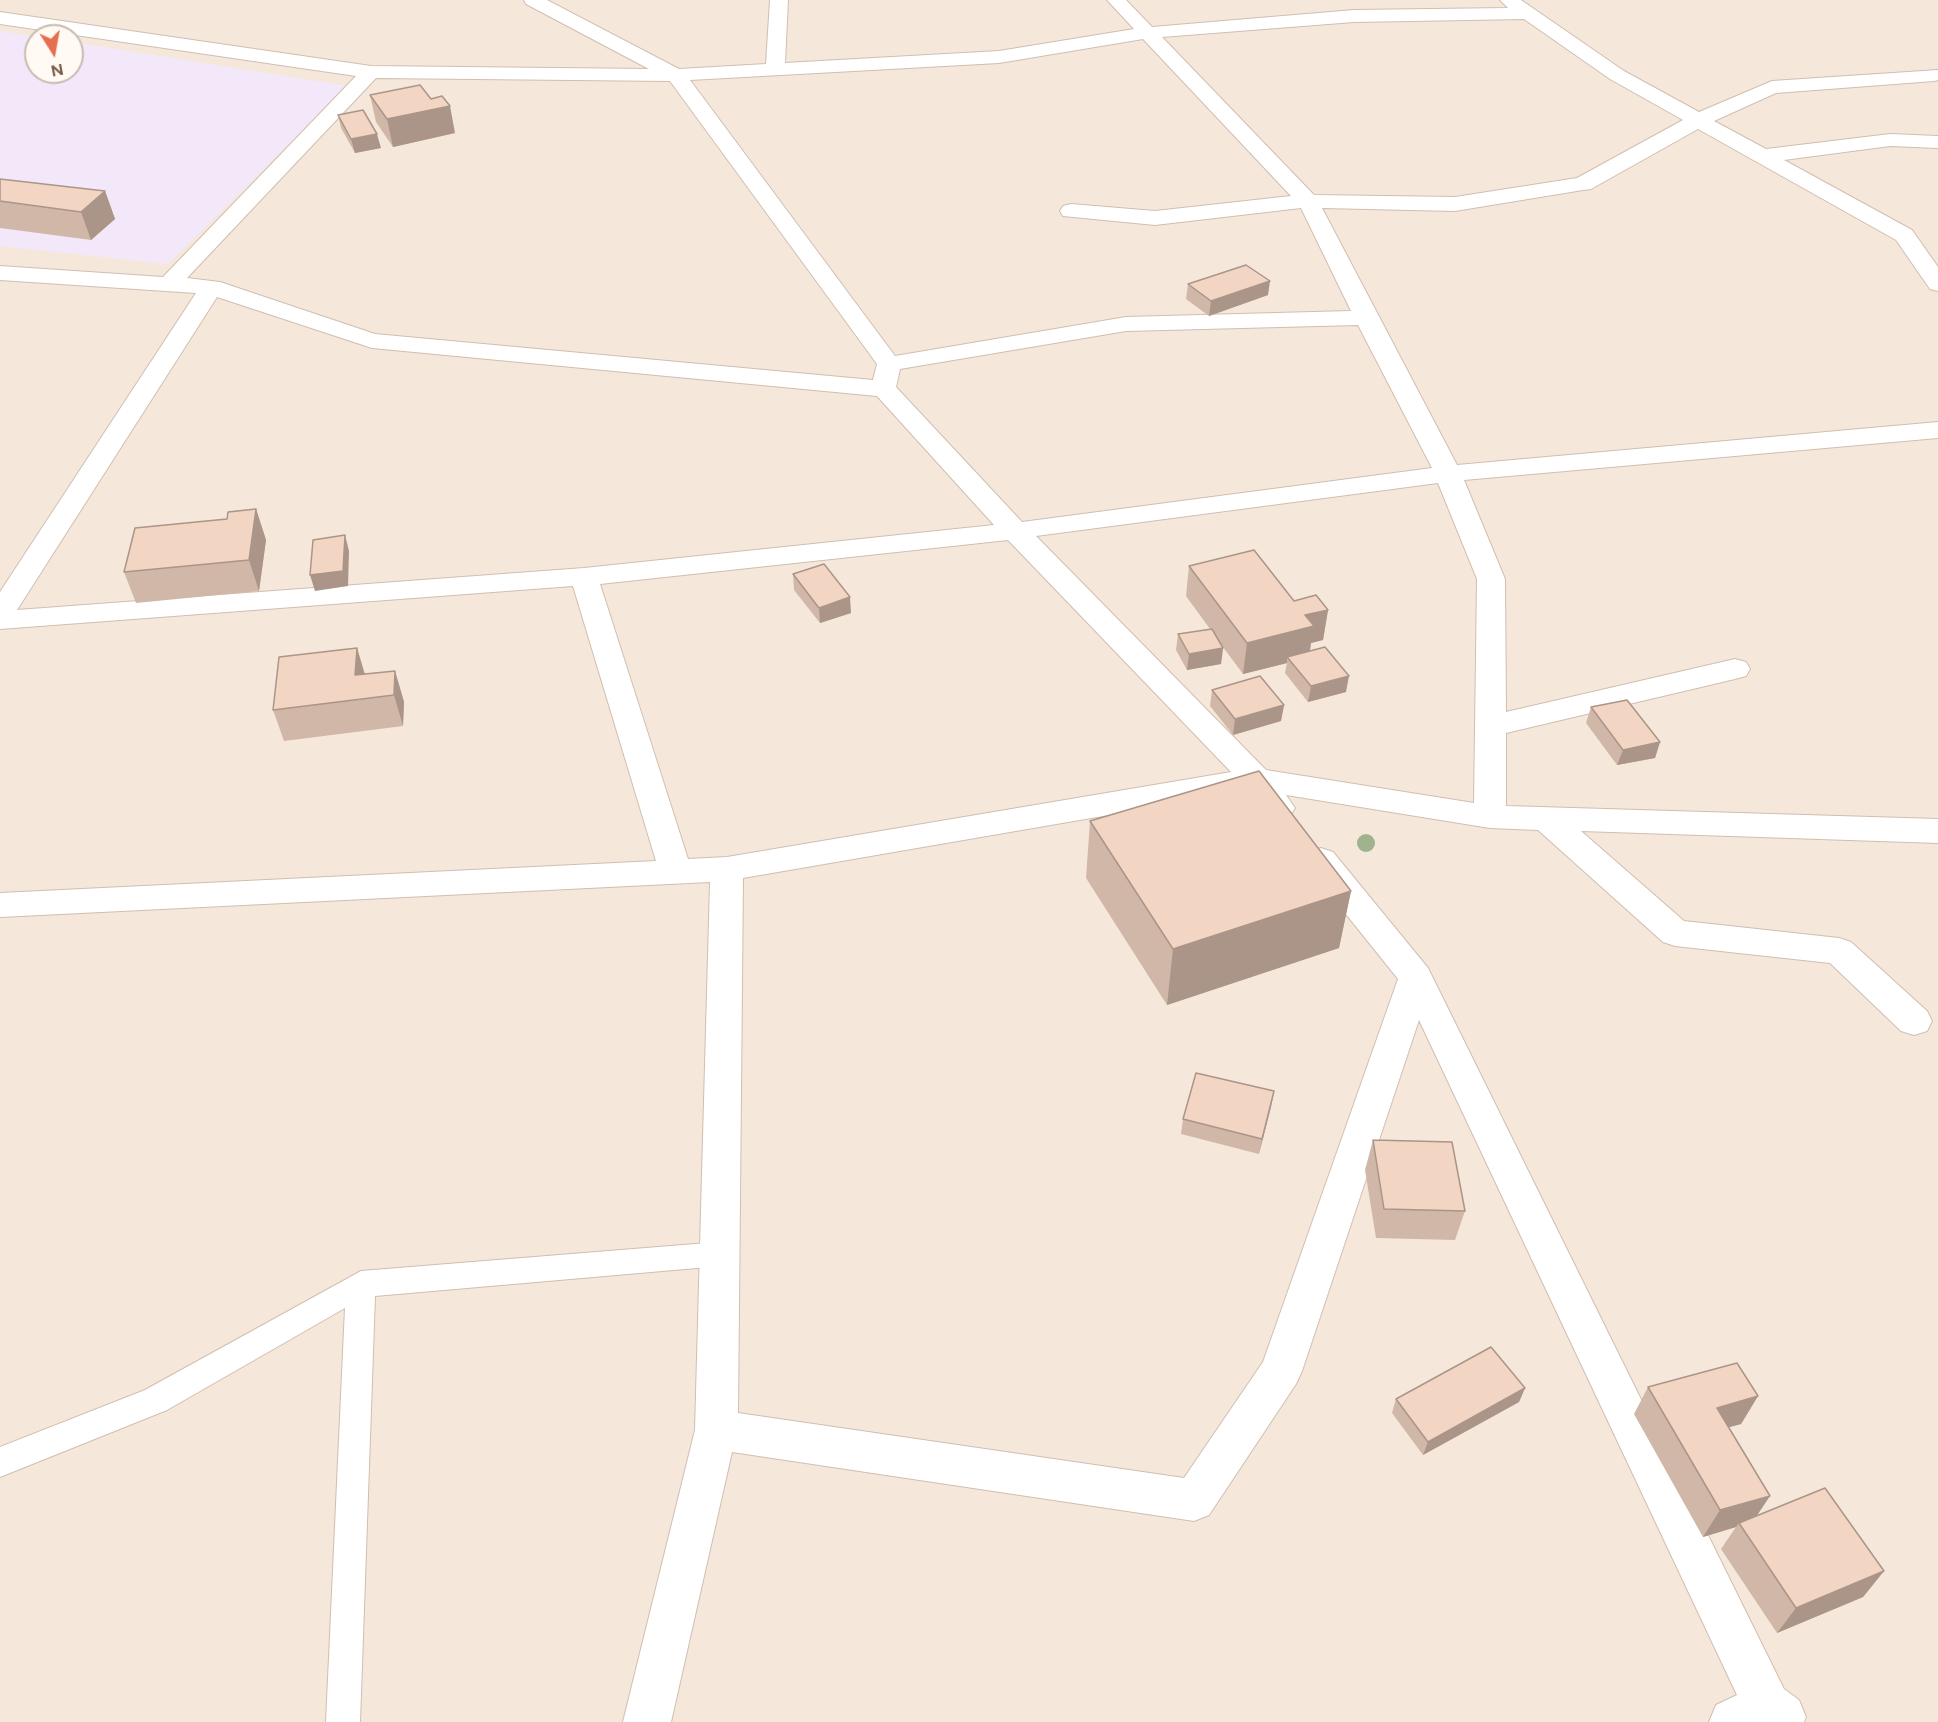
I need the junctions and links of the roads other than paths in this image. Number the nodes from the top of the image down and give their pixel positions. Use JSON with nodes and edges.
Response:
{"nodes":[{"id":1,"x":22,"y":0,"type":"edge"},
{"id":2,"x":533,"y":0,"type":"edge"},
{"id":3,"x":779,"y":0,"type":"edge"},
{"id":4,"x":1116,"y":0,"type":"edge"},
{"id":5,"x":1509,"y":0,"type":"edge"},
{"id":6,"x":0,"y":9,"type":"edge"},
{"id":7,"x":1526,"y":13,"type":"junction"},
{"id":8,"x":0,"y":18,"type":"edge"},
{"id":9,"x":1147,"y":33,"type":"junction"},
{"id":10,"x":775,"y":70,"type":"junction"},
{"id":11,"x":371,"y":72,"type":"junction"},
{"id":12,"x":676,"y":75,"type":"junction"},
{"id":13,"x":1934,"y":75,"type":"dead end"},
{"id":14,"x":1699,"y":120,"type":"junction"},
{"id":15,"x":1938,"y":142,"type":"edge"},
{"id":16,"x":1763,"y":156,"type":"junction"},
{"id":17,"x":1308,"y":201,"type":"junction"},
{"id":18,"x":1071,"y":211,"type":"dead end"},
{"id":19,"x":0,"y":273,"type":"edge"},
{"id":20,"x":169,"y":284,"type":"junction"},
{"id":21,"x":1938,"y":284,"type":"edge"},
{"id":22,"x":212,"y":287,"type":"junction"},
{"id":23,"x":1366,"y":318,"type":"junction"},
{"id":24,"x":889,"y":364,"type":"junction"},
{"id":25,"x":884,"y":389,"type":"junction"},
{"id":26,"x":1938,"y":430,"type":"edge"},
{"id":27,"x":1448,"y":474,"type":"junction"},
{"id":28,"x":1015,"y":531,"type":"junction"},
{"id":29,"x":584,"y":577,"type":"junction"},
{"id":30,"x":0,"y":614,"type":"edge"},
{"id":31,"x":0,"y":620,"type":"edge"},
{"id":32,"x":1735,"y":669,"type":"dead end"},
{"id":33,"x":1490,"y":726,"type":"junction"},
{"id":34,"x":1256,"y":779,"type":"junction"},
{"id":35,"x":1490,"y":817,"type":"junction"},
{"id":36,"x":1546,"y":819,"type":"junction"},
{"id":37,"x":1938,"y":831,"type":"edge"},
{"id":38,"x":727,"y":869,"type":"junction"},
{"id":39,"x":676,"y":872,"type":"junction"},
{"id":40,"x":0,"y":904,"type":"edge"},
{"id":41,"x":1416,"y":977,"type":"junction"},
{"id":42,"x":1914,"y":1021,"type":"dead end"},
{"id":43,"x":720,"y":1254,"type":"junction"},
{"id":44,"x":361,"y":1284,"type":"junction"},
{"id":45,"x":716,"y":1430,"type":"junction"},
{"id":46,"x":0,"y":1462,"type":"edge"},
{"id":47,"x":1764,"y":1718,"type":"edge"},
{"id":48,"x":343,"y":1722,"type":"edge"},
{"id":49,"x":647,"y":1722,"type":"edge"}],
"edges":[{"from":1,"to":6,"type":"street"},
{"from":2,"to":12,"type":"street"},
{"from":3,"to":10,"type":"street"},
{"from":4,"to":9,"type":"street"},
{"from":5,"to":7,"type":"street"},
{"from":7,"to":9,"type":"street"},
{"from":7,"to":14,"type":"street"},
{"from":8,"to":11,"type":"street"},
{"from":9,"to":10,"type":"street"},
{"from":9,"to":17,"type":"street"},
{"from":10,"to":12,"type":"street"},
{"from":11,"to":12,"type":"street"},
{"from":11,"to":20,"type":"street"},
{"from":12,"to":24,"type":"street"},
{"from":13,"to":14,"type":"street"},
{"from":14,"to":16,"type":"street"},
{"from":14,"to":17,"type":"street"},
{"from":15,"to":16,"type":"street"},
{"from":16,"to":21,"type":"street"},
{"from":17,"to":18,"type":"street"},
{"from":17,"to":23,"type":"street"},
{"from":19,"to":20,"type":"street"},
{"from":20,"to":22,"type":"street"},
{"from":22,"to":25,"type":"street"},
{"from":22,"to":30,"type":"street"},
{"from":23,"to":24,"type":"street"},
{"from":23,"to":27,"type":"street"},
{"from":24,"to":25,"type":"street"},
{"from":25,"to":28,"type":"street"},
{"from":26,"to":27,"type":"street"},
{"from":27,"to":28,"type":"street"},
{"from":27,"to":33,"type":"street"},
{"from":28,"to":29,"type":"street"},
{"from":28,"to":34,"type":"street"},
{"from":29,"to":31,"type":"street"},
{"from":29,"to":39,"type":"street"},
{"from":32,"to":33,"type":"street"},
{"from":33,"to":35,"type":"street"},
{"from":34,"to":35,"type":"street"},
{"from":34,"to":38,"type":"street"},
{"from":34,"to":41,"type":"street"},
{"from":35,"to":36,"type":"street"},
{"from":36,"to":37,"type":"street"},
{"from":36,"to":42,"type":"street"},
{"from":38,"to":39,"type":"street"},
{"from":38,"to":43,"type":"street"},
{"from":39,"to":40,"type":"street"},
{"from":41,"to":45,"type":"street"},
{"from":41,"to":47,"type":"street"},
{"from":43,"to":44,"type":"lane"},
{"from":43,"to":45,"type":"street"},
{"from":44,"to":46,"type":"lane"},
{"from":44,"to":48,"type":"lane"},
{"from":45,"to":49,"type":"street"}]}
